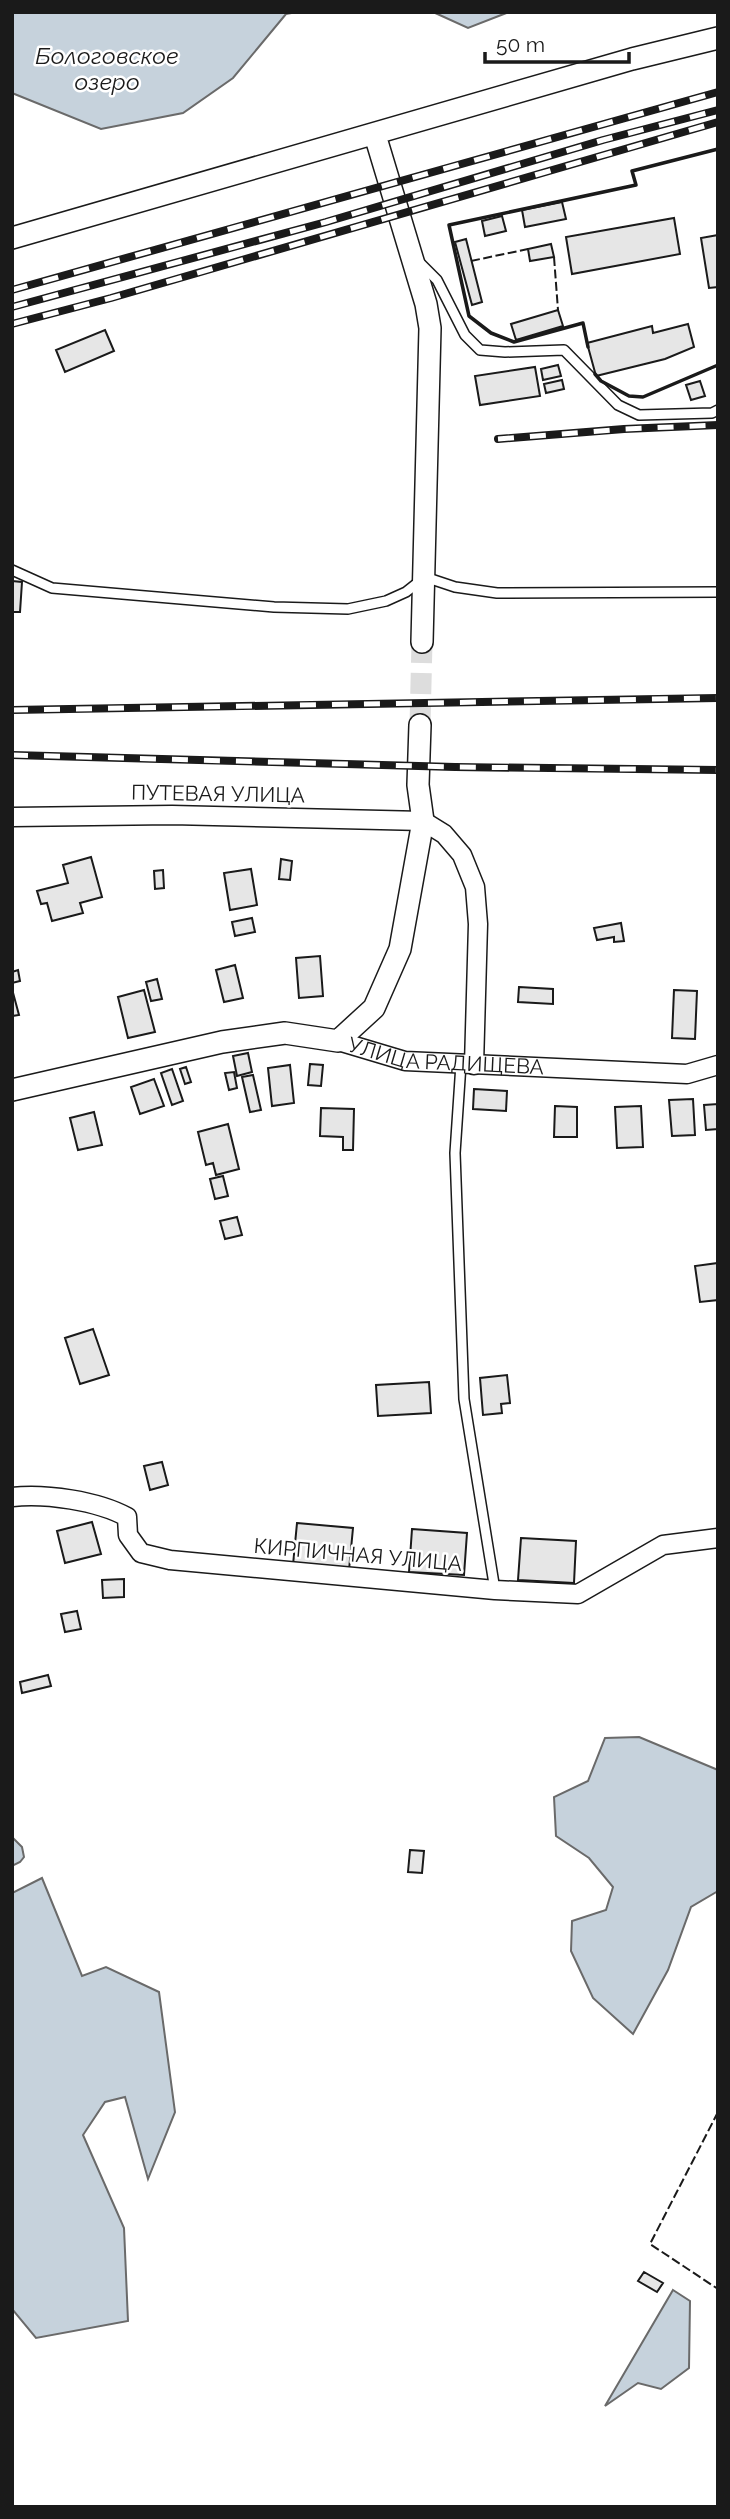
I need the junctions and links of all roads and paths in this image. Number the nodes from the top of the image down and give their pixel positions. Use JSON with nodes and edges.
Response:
{"nodes":[{"id":1,"x":718,"y":38,"type":"edge"},
{"id":2,"x":375,"y":135,"type":"junction"},
{"id":3,"x":12,"y":238,"type":"edge"},
{"id":4,"x":412,"y":255,"type":"junction"},
{"id":5,"x":718,"y":410,"type":"edge"},
{"id":6,"x":12,"y":570,"type":"edge"},
{"id":7,"x":425,"y":577,"type":"junction"},
{"id":8,"x":718,"y":592,"type":"edge"},
{"id":9,"x":422,"y":642,"type":"tunnel mouth"},
{"id":10,"x":420,"y":725,"type":"tunnel mouth"},
{"id":11,"x":12,"y":817,"type":"edge"},
{"id":12,"x":423,"y":821,"type":"junction"},
{"id":13,"x":338,"y":1041,"type":"junction"},
{"id":14,"x":468,"y":1064,"type":"junction"},
{"id":15,"x":718,"y":1065,"type":"edge"},
{"id":16,"x":12,"y":1090,"type":"edge"},
{"id":17,"x":12,"y":1497,"type":"edge"},
{"id":18,"x":718,"y":1538,"type":"edge"},
{"id":19,"x":495,"y":1590,"type":"junction"}],
"edges":[{"from":1,"to":2,"type":"street"},
{"from":2,"to":3,"type":"street"},
{"from":2,"to":4,"type":"street"},
{"from":4,"to":5,"type":"lane"},
{"from":4,"to":7,"type":"street"},
{"from":6,"to":7,"type":"lane"},
{"from":7,"to":8,"type":"lane"},
{"from":7,"to":9,"type":"street"},
{"from":10,"to":12,"type":"street"},
{"from":11,"to":12,"type":"street","name":"ПУТЕВАЯ УЛИЦА"},
{"from":12,"to":13,"type":"street"},
{"from":12,"to":14,"type":"street"},
{"from":13,"to":14,"type":"street","name":"УЛИЦА РАДИЩЕВА"},
{"from":13,"to":16,"type":"street","name":"УЛИЦА РАДИЩЕВА"},
{"from":14,"to":15,"type":"street","name":"УЛИЦА РАДИЩЕВА"},
{"from":14,"to":19,"type":"lane"},
{"from":17,"to":19,"type":"street","name":"КИРПИЧНАЯ УЛИЦА"},
{"from":18,"to":19,"type":"street","name":"КИРПИЧНАЯ УЛИЦА"}]}
